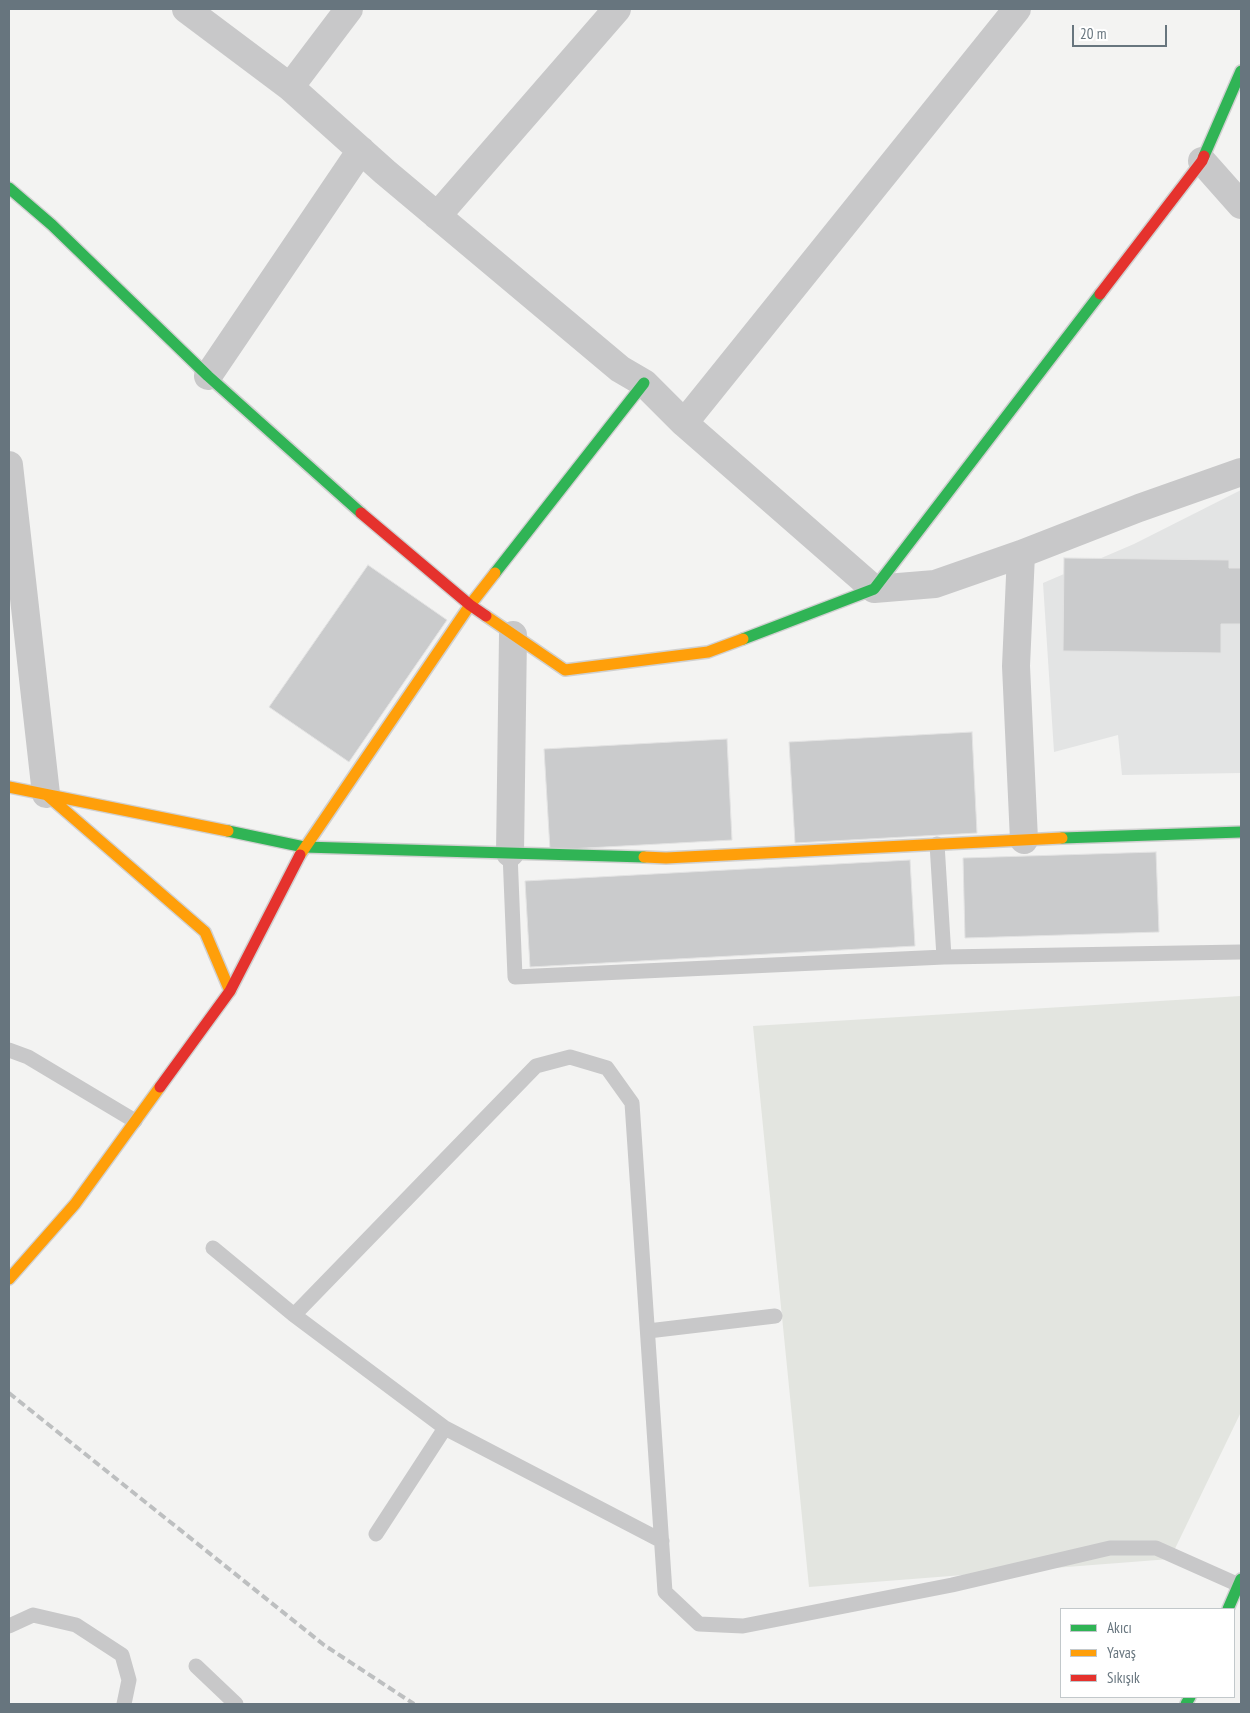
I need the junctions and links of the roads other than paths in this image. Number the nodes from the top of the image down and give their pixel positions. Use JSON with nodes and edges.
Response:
{"nodes":[{"id":1,"x":186,"y":9,"type":"edge"},
{"id":2,"x":349,"y":9,"type":"edge"},
{"id":3,"x":617,"y":9,"type":"edge"},
{"id":4,"x":1017,"y":9,"type":"edge"},
{"id":5,"x":1241,"y":72,"type":"edge"},
{"id":6,"x":290,"y":87,"type":"junction"},
{"id":7,"x":361,"y":150,"type":"junction"},
{"id":8,"x":1202,"y":161,"type":"junction"},
{"id":9,"x":9,"y":188,"type":"edge"},
{"id":10,"x":1241,"y":205,"type":"edge"},
{"id":11,"x":438,"y":216,"type":"junction"},
{"id":12,"x":208,"y":376,"type":"junction"},
{"id":13,"x":644,"y":383,"type":"junction"},
{"id":14,"x":684,"y":423,"type":"junction"},
{"id":15,"x":9,"y":465,"type":"edge"},
{"id":16,"x":1241,"y":472,"type":"edge"},
{"id":17,"x":1021,"y":554,"type":"junction"},
{"id":18,"x":874,"y":589,"type":"junction"},
{"id":19,"x":470,"y":605,"type":"junction"},
{"id":20,"x":513,"y":635,"type":"junction"},
{"id":21,"x":12,"y":787,"type":"edge"},
{"id":22,"x":46,"y":794,"type":"junction"},
{"id":23,"x":9,"y":805,"type":"edge"},
{"id":24,"x":1241,"y":832,"type":"edge"},
{"id":25,"x":1024,"y":840,"type":"junction"},
{"id":26,"x":937,"y":844,"type":"junction"},
{"id":27,"x":304,"y":847,"type":"junction"},
{"id":28,"x":510,"y":853,"type":"junction"},
{"id":29,"x":1241,"y":952,"type":"edge"},
{"id":30,"x":944,"y":957,"type":"junction"},
{"id":31,"x":230,"y":991,"type":"junction"},
{"id":32,"x":9,"y":1050,"type":"edge"},
{"id":33,"x":135,"y":1121,"type":"junction"},
{"id":34,"x":213,"y":1248,"type":"dead end"},
{"id":35,"x":9,"y":1279,"type":"edge"},
{"id":36,"x":294,"y":1315,"type":"junction"},
{"id":37,"x":775,"y":1316,"type":"dead end"},
{"id":38,"x":648,"y":1331,"type":"junction"},
{"id":39,"x":445,"y":1428,"type":"junction"},
{"id":40,"x":376,"y":1534,"type":"dead end"},
{"id":41,"x":662,"y":1541,"type":"junction"},
{"id":42,"x":1240,"y":1582,"type":"edge"},
{"id":43,"x":1228,"y":1608,"type":"edge"},
{"id":44,"x":9,"y":1626,"type":"edge"},
{"id":45,"x":196,"y":1666,"type":"dead end"},
{"id":46,"x":124,"y":1704,"type":"edge"},
{"id":47,"x":236,"y":1704,"type":"edge"}],
"edges":[{"from":1,"to":6,"type":"street"},
{"from":2,"to":6,"type":"street"},
{"from":3,"to":11,"type":"street"},
{"from":4,"to":14,"type":"street"},
{"from":5,"to":8,"type":"main road"},
{"from":6,"to":7,"type":"street"},
{"from":7,"to":11,"type":"street"},
{"from":7,"to":12,"type":"street"},
{"from":8,"to":10,"type":"street"},
{"from":8,"to":18,"type":"main road"},
{"from":9,"to":12,"type":"main road"},
{"from":11,"to":13,"type":"street"},
{"from":12,"to":19,"type":"main road"},
{"from":13,"to":14,"type":"street"},
{"from":13,"to":19,"type":"main road"},
{"from":14,"to":18,"type":"street"},
{"from":15,"to":22,"type":"street"},
{"from":16,"to":17,"type":"street"},
{"from":17,"to":18,"type":"street"},
{"from":17,"to":25,"type":"street"},
{"from":18,"to":20,"type":"main road"},
{"from":19,"to":20,"type":"main road"},
{"from":19,"to":27,"type":"main road"},
{"from":20,"to":28,"type":"street"},
{"from":21,"to":22,"type":"main road"},
{"from":21,"to":23,"type":"lane"},
{"from":22,"to":27,"type":"main road"},
{"from":22,"to":31,"type":"main road"},
{"from":24,"to":25,"type":"main road"},
{"from":25,"to":26,"type":"main road"},
{"from":26,"to":28,"type":"main road"},
{"from":26,"to":30,"type":"lane"},
{"from":27,"to":28,"type":"main road"},
{"from":27,"to":31,"type":"main road"},
{"from":28,"to":30,"type":"lane"},
{"from":29,"to":30,"type":"lane"},
{"from":31,"to":33,"type":"main road"},
{"from":32,"to":33,"type":"lane"},
{"from":33,"to":35,"type":"main road"},
{"from":34,"to":36,"type":"lane"},
{"from":36,"to":38,"type":"lane"},
{"from":36,"to":39,"type":"lane"},
{"from":37,"to":38,"type":"lane"},
{"from":38,"to":41,"type":"lane"},
{"from":39,"to":40,"type":"lane"},
{"from":39,"to":41,"type":"lane"},
{"from":41,"to":42,"type":"lane"},
{"from":42,"to":43,"type":"main road"},
{"from":44,"to":46,"type":"lane"},
{"from":45,"to":47,"type":"lane"}]}
